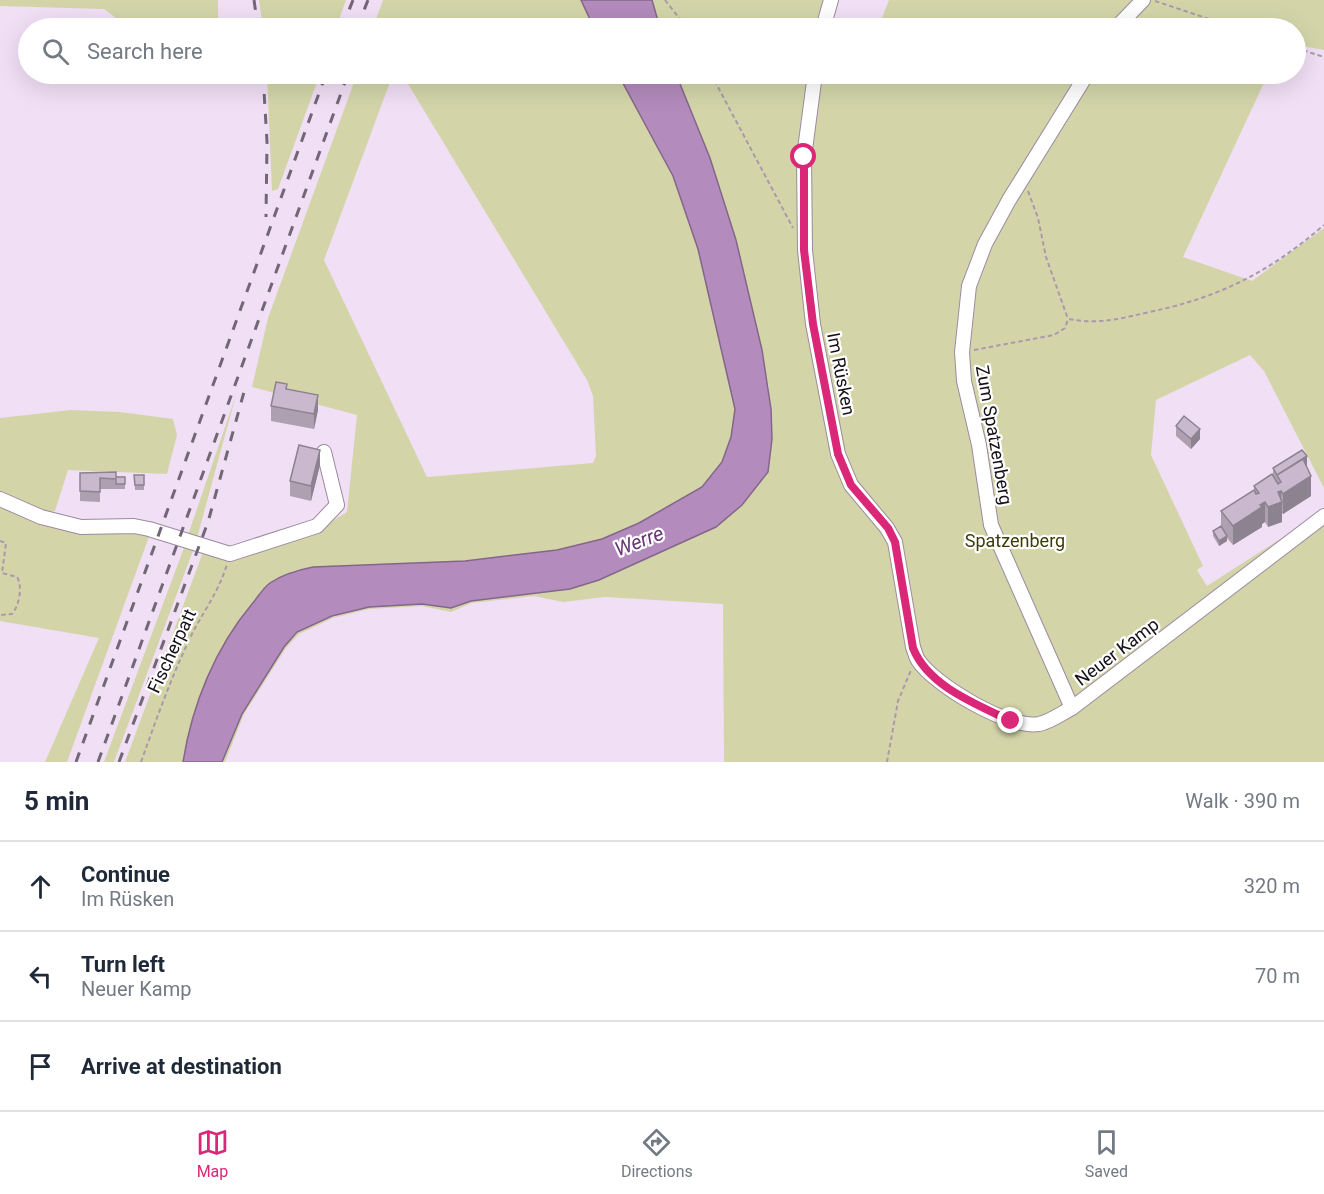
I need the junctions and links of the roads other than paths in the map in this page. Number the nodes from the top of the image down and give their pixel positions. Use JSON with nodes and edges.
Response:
{"nodes":[{"id":1,"x":831,"y":0,"type":"edge"},
{"id":2,"x":1143,"y":0,"type":"edge"},
{"id":3,"x":826,"y":18,"type":"edge"},
{"id":4,"x":1126,"y":18,"type":"edge"},
{"id":5,"x":814,"y":84,"type":"edge"},
{"id":6,"x":1081,"y":84,"type":"edge"},
{"id":7,"x":324,"y":452,"type":"dead end"},
{"id":8,"x":0,"y":499,"type":"edge"},
{"id":9,"x":1324,"y":516,"type":"edge"},
{"id":10,"x":918,"y":661,"type":"joint"},
{"id":11,"x":1072,"y":708,"type":"junction"}],
"edges":[{"from":1,"to":3,"type":"street"},
{"from":2,"to":4,"type":"street"},
{"from":5,"to":10,"type":"street","name":"Im Rüsken"},
{"from":6,"to":11,"type":"street","name":"Zum Spatzenberg"},
{"from":7,"to":8,"type":"street"},
{"from":9,"to":11,"type":"street","name":"Neuer Kamp"},
{"from":10,"to":11,"type":"street","name":"Neuer Kamp"}]}
